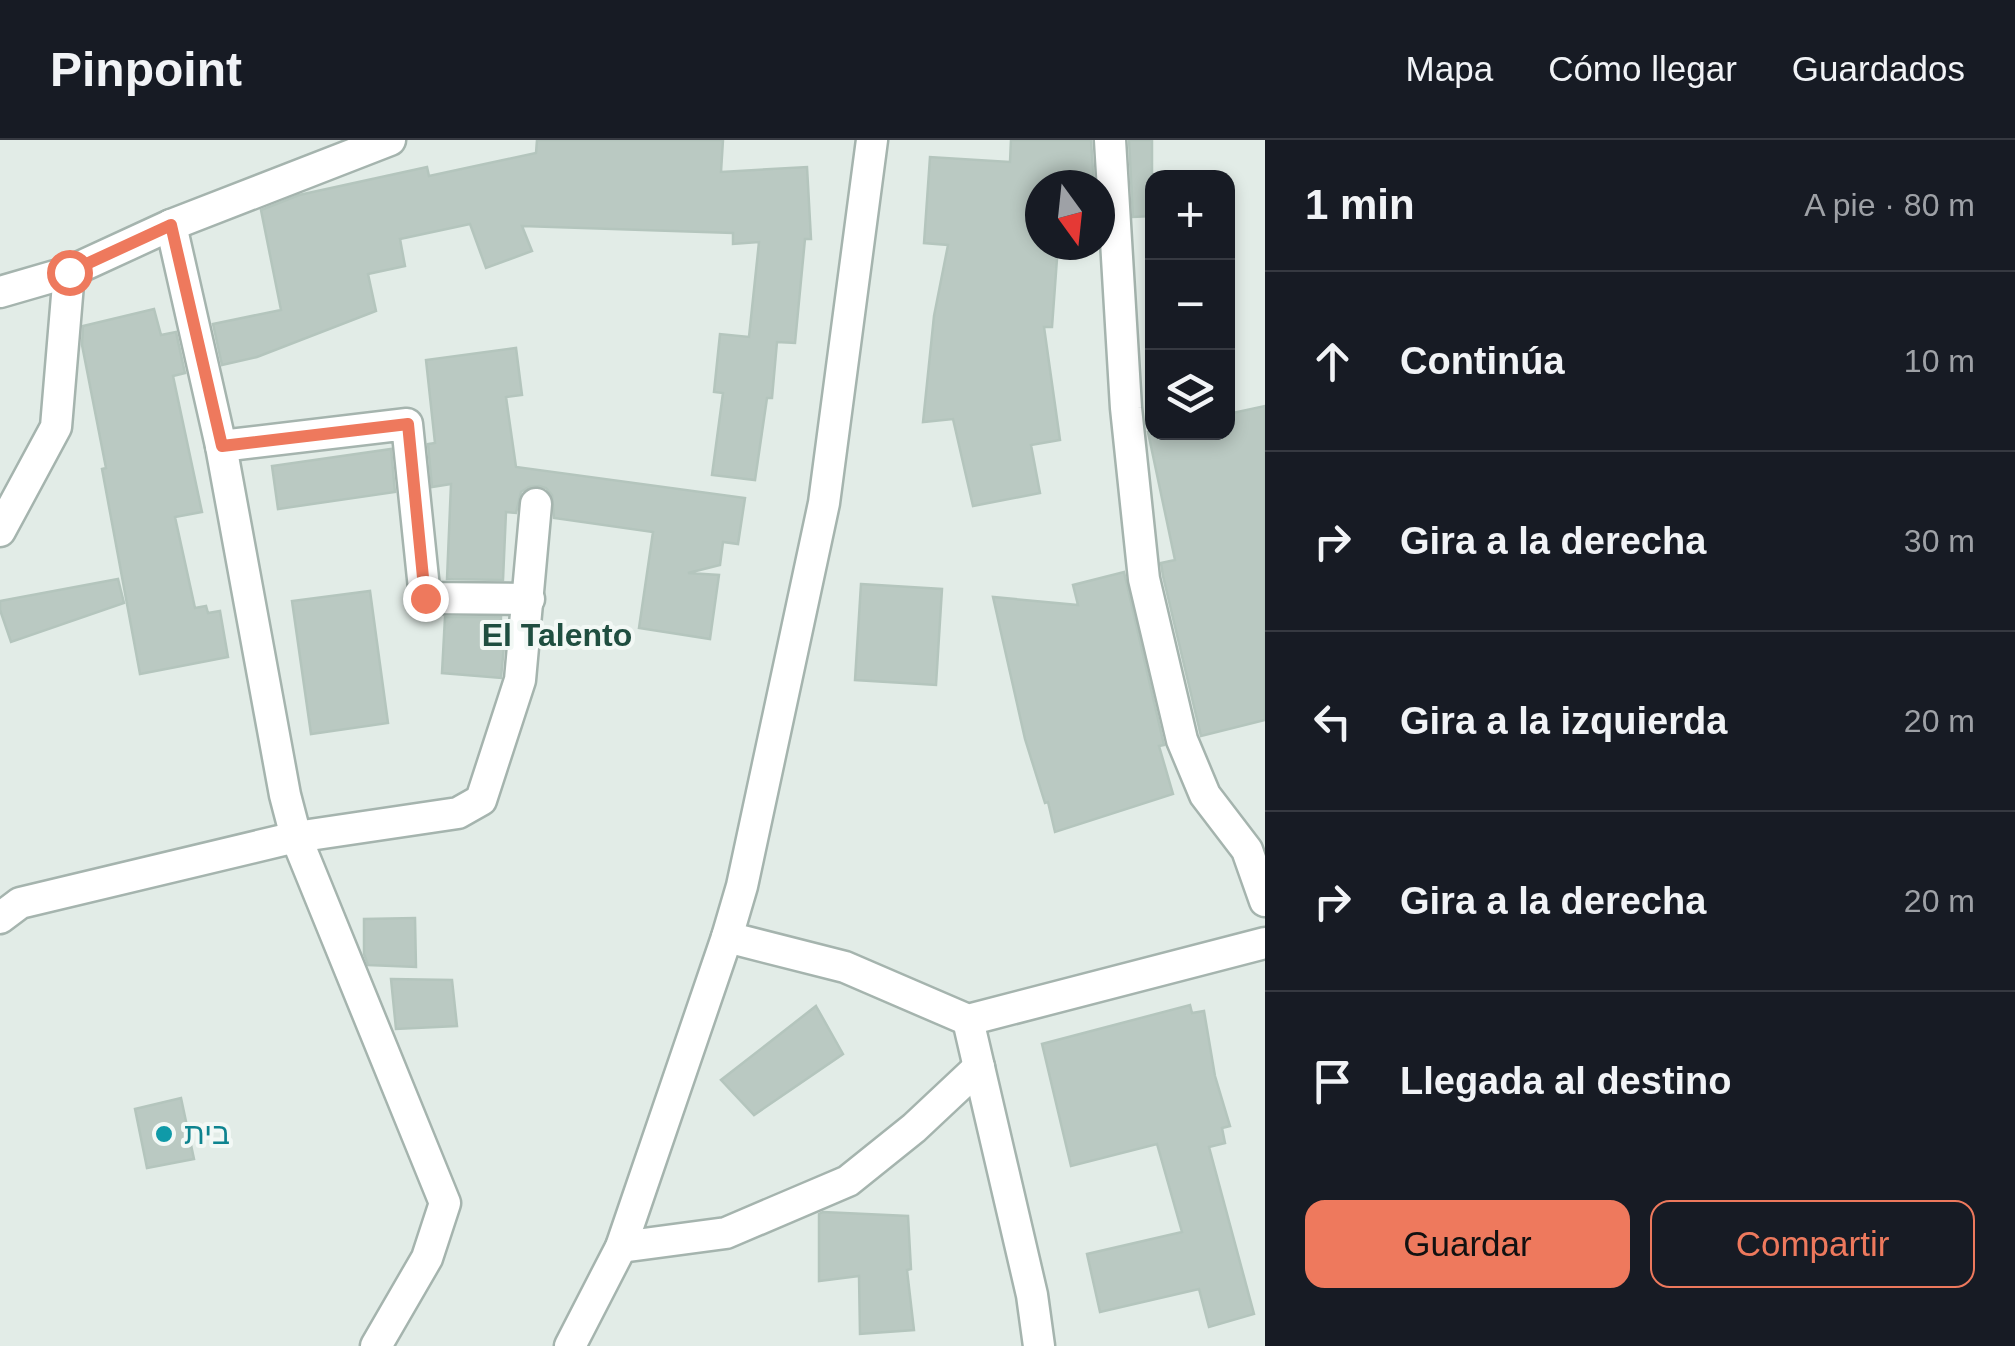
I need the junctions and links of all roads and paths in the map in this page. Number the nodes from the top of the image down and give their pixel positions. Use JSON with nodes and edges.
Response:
{"nodes":[{"id":1,"x":390,"y":140,"type":"edge"},
{"id":2,"x":872,"y":140,"type":"edge"},
{"id":3,"x":1110,"y":140,"type":"edge"},
{"id":4,"x":171,"y":225,"type":"junction"},
{"id":5,"x":69,"y":272,"type":"junction"},
{"id":6,"x":0,"y":292,"type":"edge"},
{"id":7,"x":222,"y":446,"type":"junction"},
{"id":8,"x":536,"y":504,"type":"dead end"},
{"id":9,"x":0,"y":531,"type":"edge"},
{"id":10,"x":529,"y":599,"type":"junction"},
{"id":11,"x":296,"y":837,"type":"junction"},
{"id":12,"x":1265,"y":901,"type":"edge"},
{"id":13,"x":0,"y":918,"type":"edge"},
{"id":14,"x":727,"y":937,"type":"junction"},
{"id":15,"x":1265,"y":942,"type":"edge"},
{"id":16,"x":968,"y":1020,"type":"junction"},
{"id":17,"x":979,"y":1068,"type":"junction"},
{"id":18,"x":621,"y":1247,"type":"junction"},
{"id":19,"x":376,"y":1346,"type":"edge"},
{"id":20,"x":570,"y":1346,"type":"edge"},
{"id":21,"x":1038,"y":1346,"type":"edge"}],
"edges":[{"from":1,"to":4,"type":"street"},
{"from":2,"to":14,"type":"street"},
{"from":3,"to":12,"type":"street"},
{"from":4,"to":5,"type":"street"},
{"from":4,"to":7,"type":"street"},
{"from":5,"to":6,"type":"street"},
{"from":5,"to":9,"type":"street"},
{"from":7,"to":10,"type":"street"},
{"from":7,"to":11,"type":"street"},
{"from":8,"to":10,"type":"street"},
{"from":10,"to":11,"type":"street"},
{"from":11,"to":13,"type":"street"},
{"from":11,"to":19,"type":"street"},
{"from":14,"to":16,"type":"street"},
{"from":14,"to":18,"type":"street"},
{"from":15,"to":16,"type":"street"},
{"from":16,"to":17,"type":"street"},
{"from":17,"to":18,"type":"street"},
{"from":17,"to":21,"type":"street"},
{"from":18,"to":20,"type":"street"}]}
